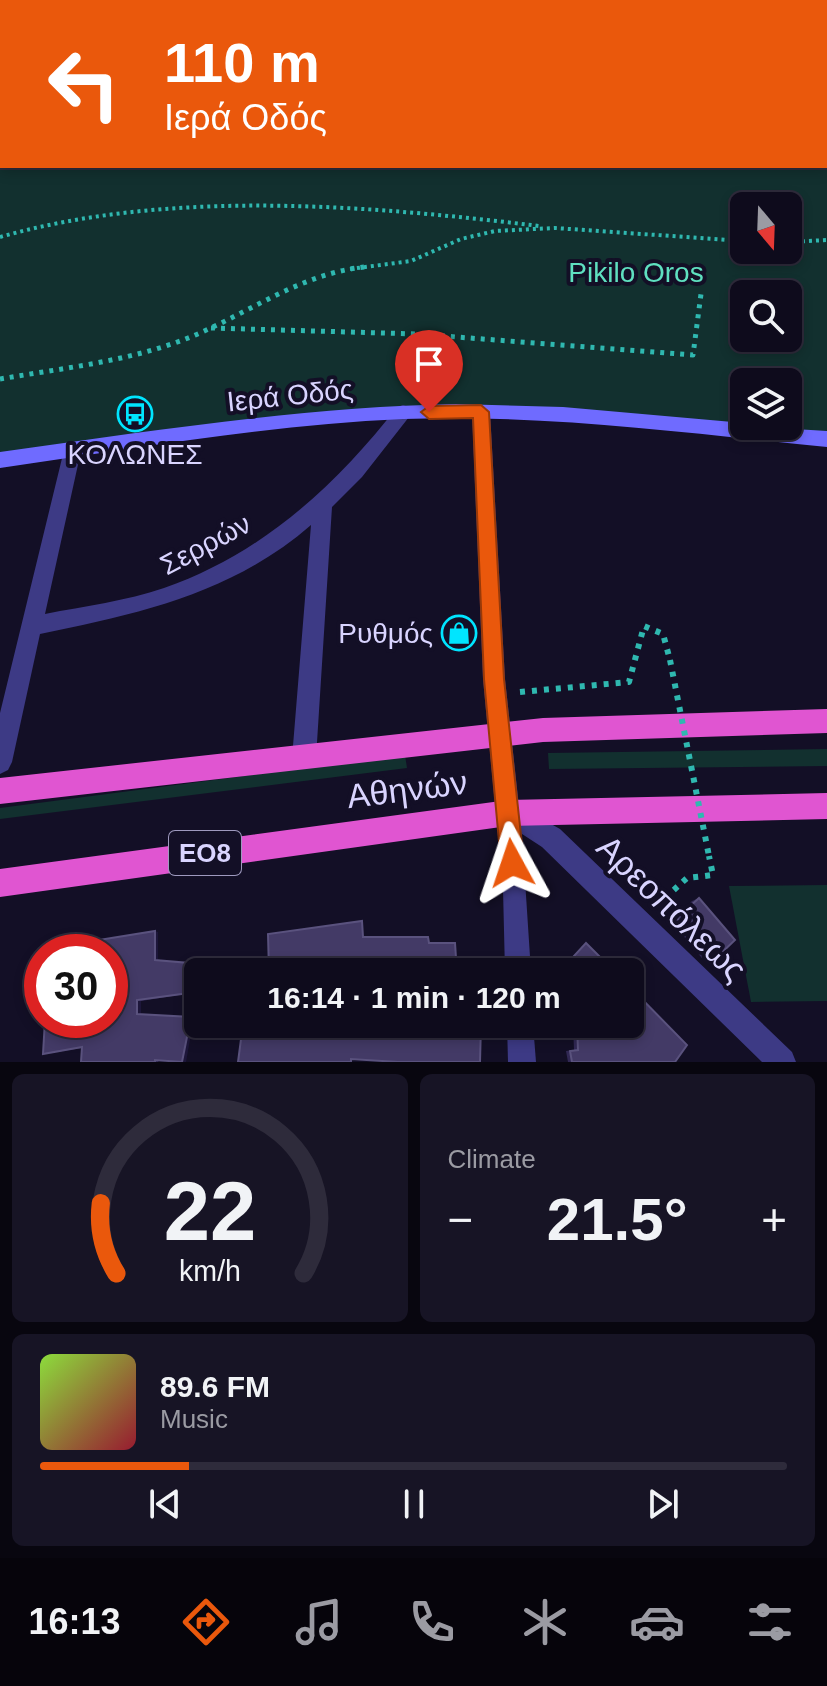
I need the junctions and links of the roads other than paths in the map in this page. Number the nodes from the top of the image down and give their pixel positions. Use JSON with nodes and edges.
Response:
{"nodes":[{"id":1,"x":403,"y":412,"type":"junction"},
{"id":2,"x":481,"y":412,"type":"junction"},
{"id":3,"x":827,"y":439,"type":"edge"},
{"id":4,"x":72,"y":451,"type":"junction"},
{"id":5,"x":0,"y":460,"type":"edge"},
{"id":6,"x":322,"y":504,"type":"junction"},
{"id":7,"x":31,"y":626,"type":"junction"},
{"id":8,"x":827,"y":721,"type":"edge"},
{"id":9,"x":499,"y":734,"type":"junction"},
{"id":10,"x":304,"y":758,"type":"junction"},
{"id":11,"x":0,"y":762,"type":"edge"},
{"id":12,"x":0,"y":791,"type":"edge"},
{"id":13,"x":827,"y":806,"type":"edge"},
{"id":14,"x":508,"y":813,"type":"junction"},
{"id":15,"x":0,"y":883,"type":"edge"},
{"id":16,"x":517,"y":958,"type":"edge"},
{"id":17,"x":521,"y":1038,"type":"edge"},
{"id":18,"x":522,"y":1062,"type":"edge"},
{"id":19,"x":782,"y":1062,"type":"edge"}],
"edges":[{"from":1,"to":2,"type":"main road","name":"Ιερά Οδός"},
{"from":1,"to":4,"type":"main road","name":"Ιερά Οδός"},
{"from":1,"to":6,"type":"street","name":"Σερρών"},
{"from":2,"to":3,"type":"main road","name":"Ιερά Οδός"},
{"from":2,"to":9,"type":"street"},
{"from":4,"to":5,"type":"main road","name":"Ιερά Οδός"},
{"from":4,"to":7,"type":"street"},
{"from":6,"to":7,"type":"street","name":"Σερρών"},
{"from":6,"to":10,"type":"street"},
{"from":7,"to":11,"type":"street"},
{"from":8,"to":9,"type":"highway","name":"Αθηνών"},
{"from":9,"to":10,"type":"highway","name":"Αθηνών"},
{"from":9,"to":14,"type":"street"},
{"from":10,"to":12,"type":"highway","name":"Αθηνών"},
{"from":13,"to":14,"type":"highway","name":"Αθηνών","number":"ΕΟ8"},
{"from":14,"to":15,"type":"highway","name":"Αθηνών","number":"ΕΟ8"},
{"from":14,"to":16,"type":"street"},
{"from":14,"to":19,"type":"street","name":"Αρεοπόλεως"},
{"from":17,"to":18,"type":"street"}]}
